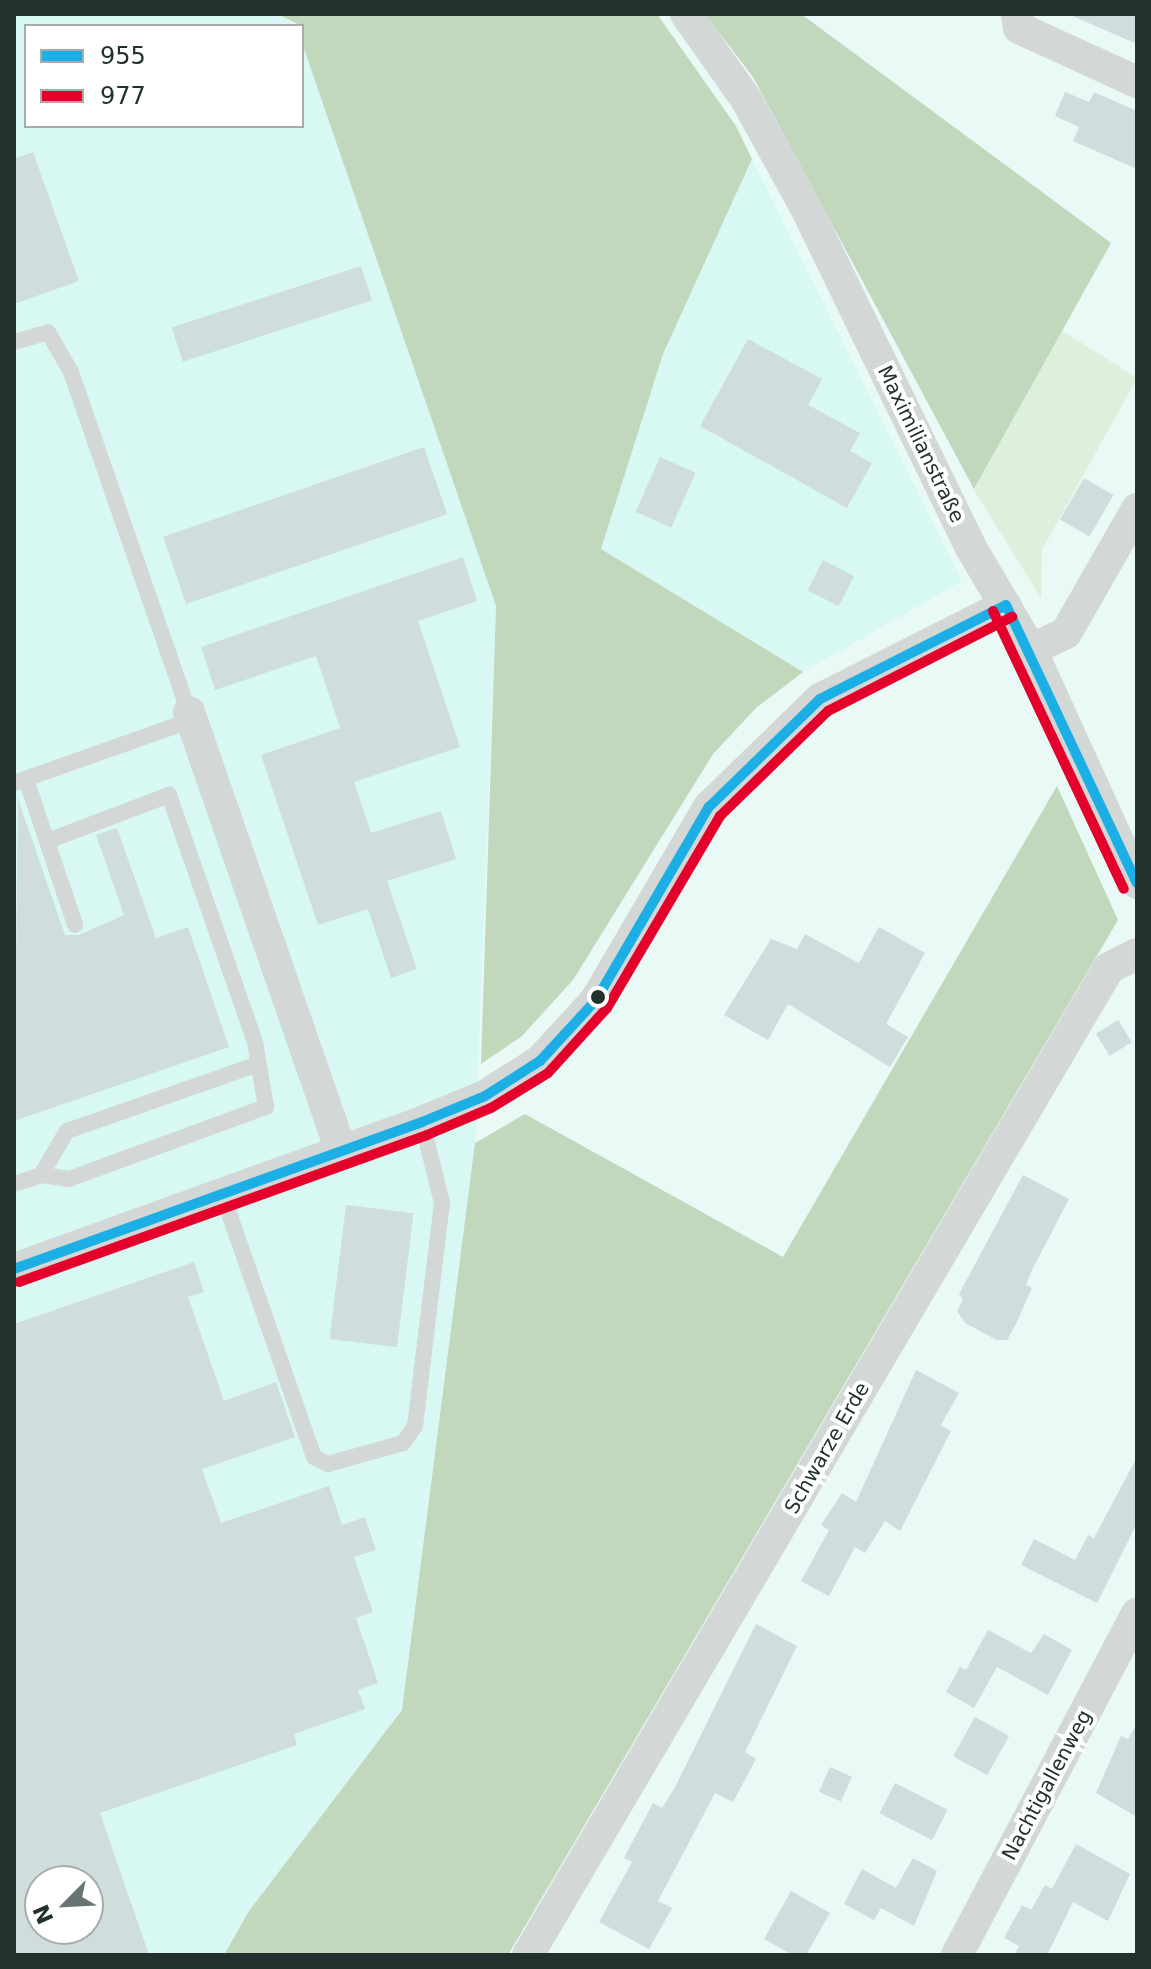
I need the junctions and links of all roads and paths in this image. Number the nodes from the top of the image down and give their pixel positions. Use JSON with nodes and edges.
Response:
{"nodes":[{"id":1,"x":686,"y":14,"type":"edge"},
{"id":2,"x":1017,"y":14,"type":"edge"},
{"id":3,"x":1137,"y":82,"type":"edge"},
{"id":4,"x":14,"y":342,"type":"edge"},
{"id":5,"x":1137,"y":509,"type":"edge"},
{"id":6,"x":1006,"y":605,"type":"junction"},
{"id":7,"x":1031,"y":650,"type":"junction"},
{"id":8,"x":191,"y":716,"type":"junction"},
{"id":9,"x":20,"y":781,"type":"edge"},
{"id":10,"x":47,"y":841,"type":"junction"},
{"id":11,"x":1134,"y":870,"type":"edge"},
{"id":12,"x":75,"y":925,"type":"dead end"},
{"id":13,"x":1137,"y":954,"type":"edge"},
{"id":14,"x":258,"y":1064,"type":"junction"},
{"id":15,"x":422,"y":1122,"type":"junction"},
{"id":16,"x":341,"y":1152,"type":"junction"},
{"id":17,"x":41,"y":1175,"type":"junction"},
{"id":18,"x":14,"y":1184,"type":"edge"},
{"id":19,"x":223,"y":1196,"type":"junction"},
{"id":20,"x":14,"y":1269,"type":"edge"},
{"id":21,"x":1137,"y":1614,"type":"edge"},
{"id":22,"x":528,"y":1955,"type":"edge"},
{"id":23,"x":957,"y":1955,"type":"edge"}],
"edges":[{"from":1,"to":6,"type":"street","name":"Maximilianstraße"},
{"from":2,"to":3,"type":"street"},
{"from":4,"to":8,"type":"lane"},
{"from":5,"to":7,"type":"street"},
{"from":6,"to":7,"type":"street","name":"Maximilianstraße"},
{"from":6,"to":15,"type":"street"},
{"from":7,"to":11,"type":"street","name":"Maximilianstraße"},
{"from":8,"to":9,"type":"lane"},
{"from":8,"to":16,"type":"street"},
{"from":9,"to":10,"type":"lane"},
{"from":10,"to":12,"type":"lane"},
{"from":10,"to":14,"type":"lane"},
{"from":13,"to":22,"type":"street","name":"Schwarze Erde"},
{"from":14,"to":17,"type":"lane"},
{"from":14,"to":17,"type":"lane"},
{"from":15,"to":16,"type":"street"},
{"from":15,"to":19,"type":"lane"},
{"from":16,"to":19,"type":"street"},
{"from":17,"to":18,"type":"lane"},
{"from":19,"to":20,"type":"street"},
{"from":21,"to":23,"type":"street","name":"Nachtigallenweg"}]}
